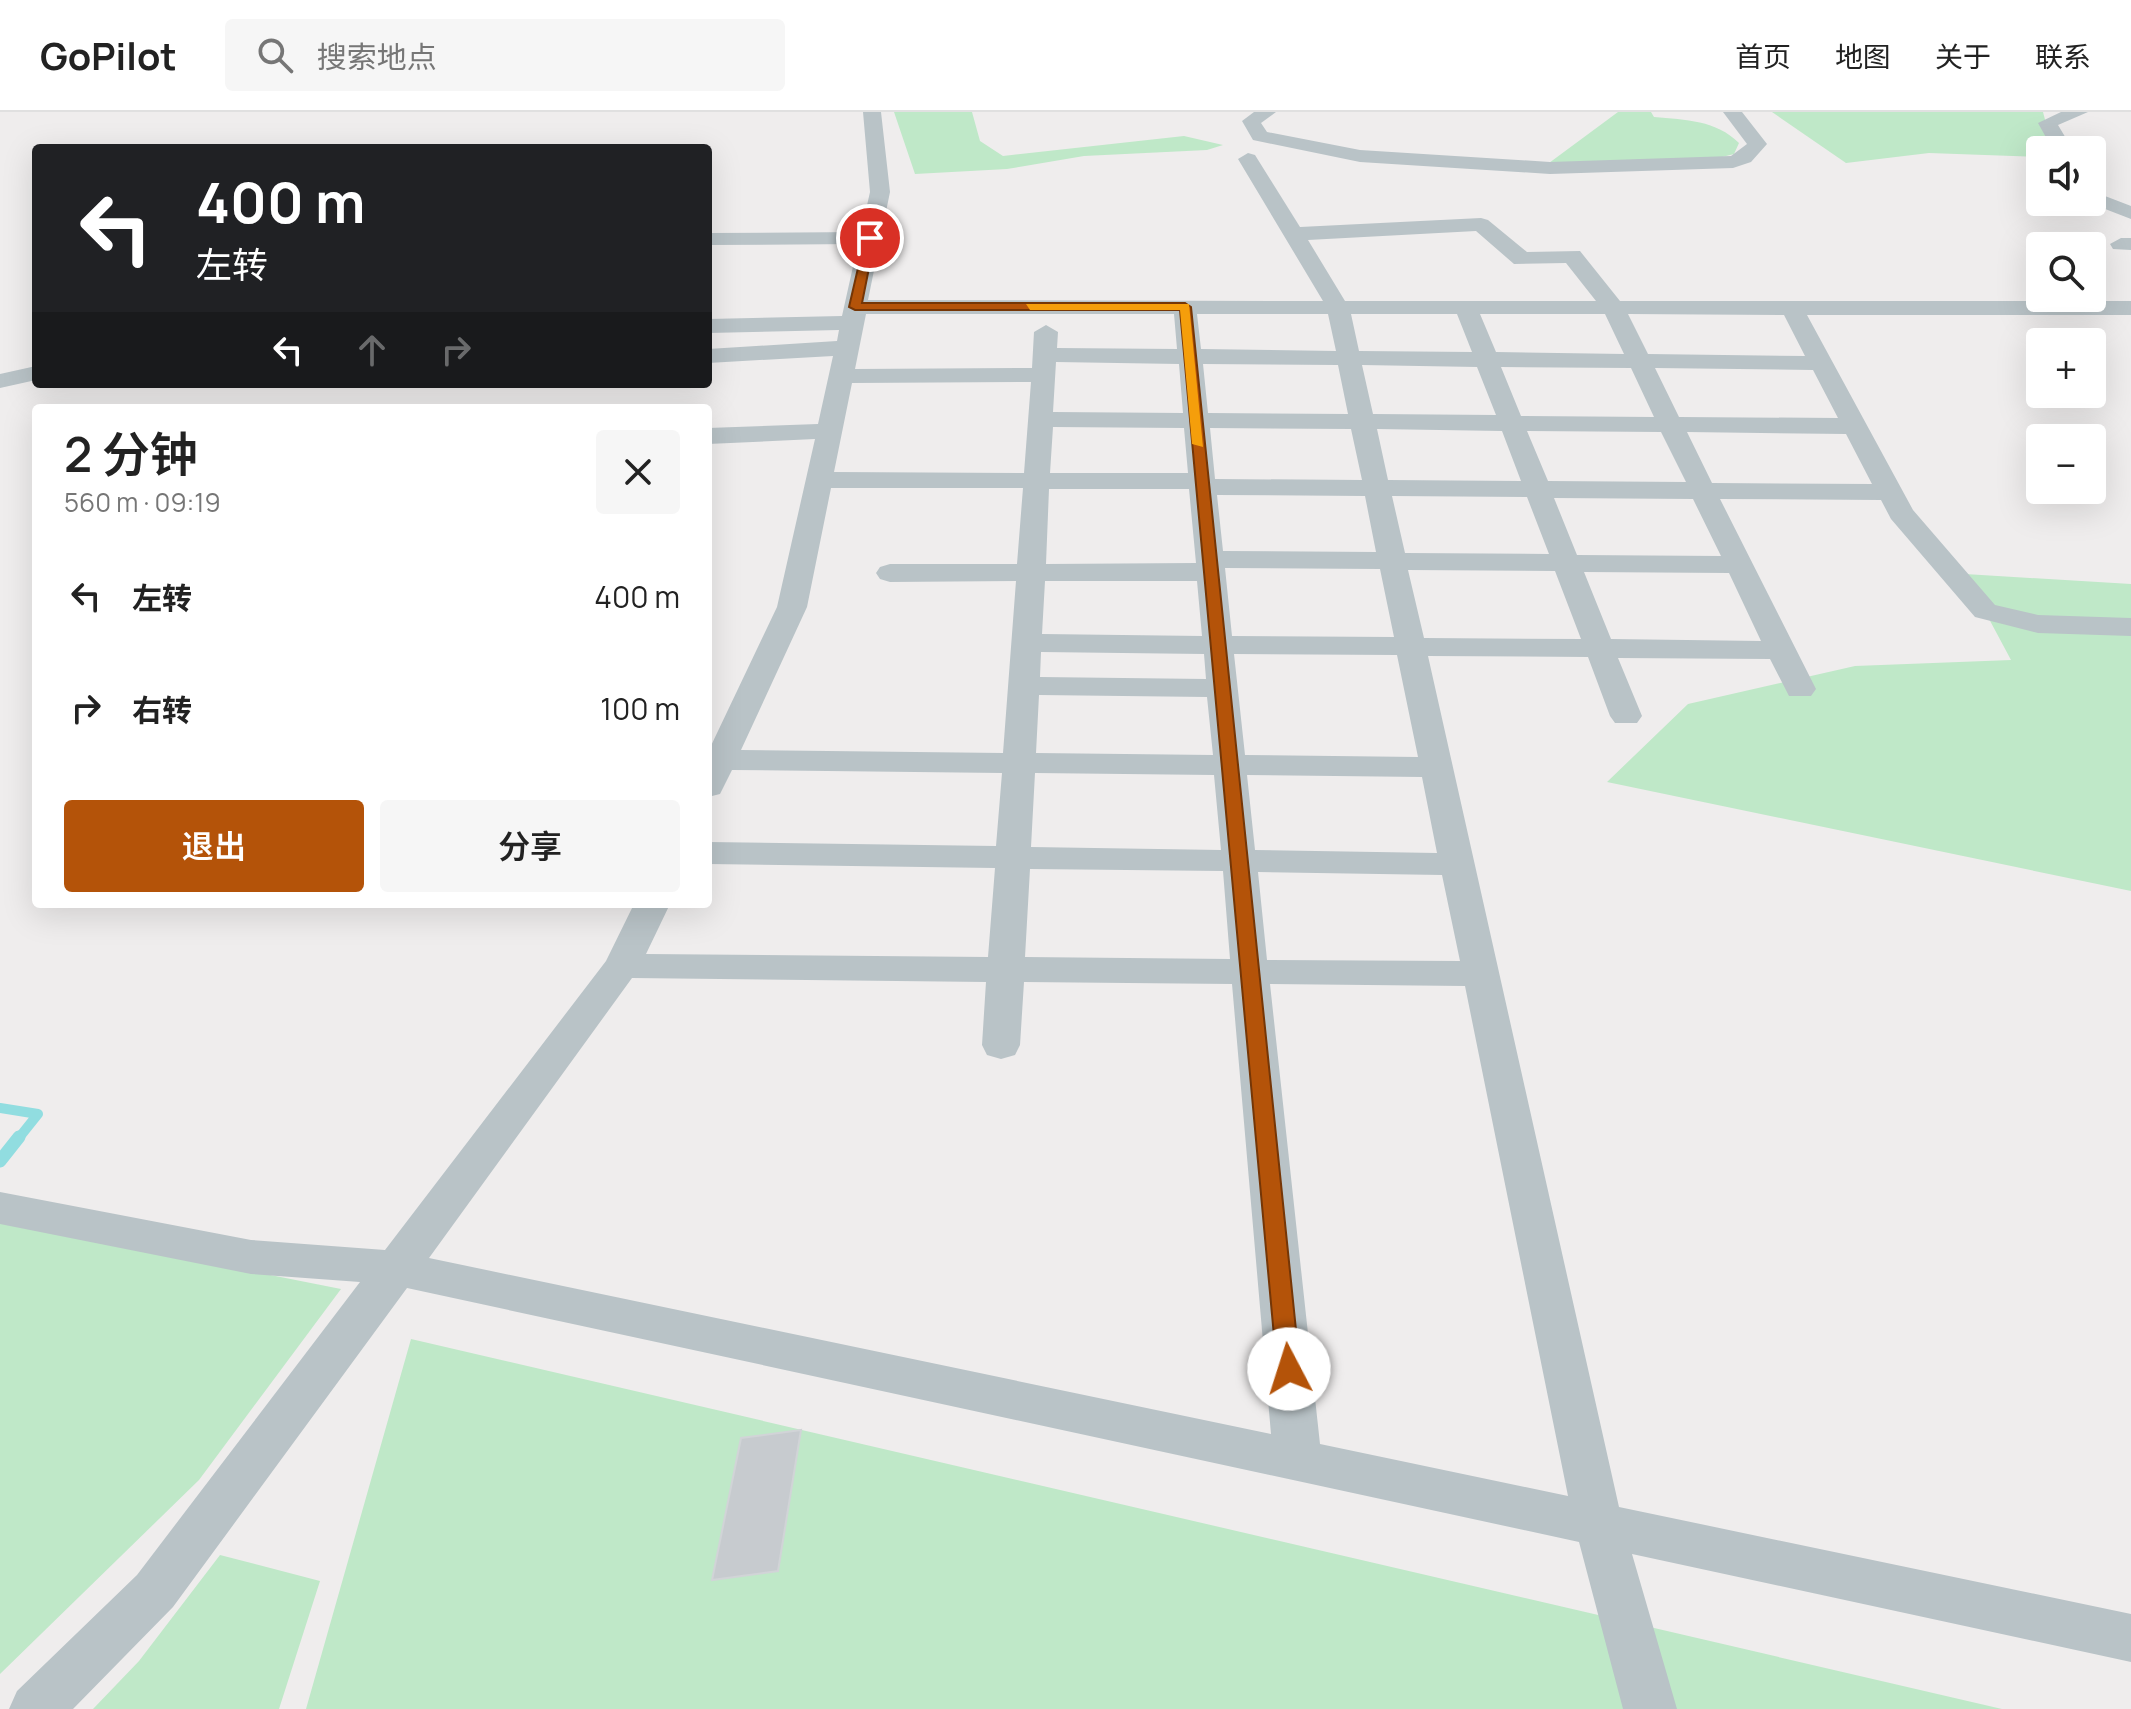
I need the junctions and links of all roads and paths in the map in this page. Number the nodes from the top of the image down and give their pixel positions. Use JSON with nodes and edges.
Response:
{"nodes":[{"id":1,"x":872,"y":112,"type":"edge"},
{"id":2,"x":1267,"y":112,"type":"edge"},
{"id":3,"x":1732,"y":112,"type":"edge"},
{"id":4,"x":2079,"y":112,"type":"edge"},
{"id":5,"x":2055,"y":136,"type":"edge"},
{"id":6,"x":1248,"y":159,"type":"dead end"},
{"id":7,"x":2106,"y":203,"type":"edge"},
{"id":8,"x":2131,"y":213,"type":"edge"},
{"id":9,"x":1294,"y":234,"type":"junction"},
{"id":10,"x":870,"y":238,"type":"junction"},
{"id":11,"x":712,"y":239,"type":"edge"},
{"id":12,"x":1048,"y":306,"type":"junction"},
{"id":13,"x":1185,"y":307,"type":"junction"},
{"id":14,"x":1338,"y":307,"type":"junction"},
{"id":15,"x":1466,"y":307,"type":"junction"},
{"id":16,"x":1613,"y":307,"type":"junction"},
{"id":17,"x":1792,"y":308,"type":"junction"},
{"id":18,"x":2131,"y":308,"type":"edge"},
{"id":19,"x":712,"y":326,"type":"edge"},
{"id":20,"x":851,"y":326,"type":"junction"},
{"id":21,"x":712,"y":355,"type":"edge"},
{"id":22,"x":1190,"y":357,"type":"junction"},
{"id":23,"x":1349,"y":358,"type":"junction"},
{"id":24,"x":1487,"y":360,"type":"junction"},
{"id":25,"x":1639,"y":361,"type":"junction"},
{"id":26,"x":1822,"y":363,"type":"junction"},
{"id":27,"x":1044,"y":365,"type":"junction"},
{"id":28,"x":32,"y":374,"type":"edge"},
{"id":29,"x":841,"y":376,"type":"junction"},
{"id":30,"x":0,"y":381,"type":"edge"},
{"id":31,"x":1041,"y":419,"type":"junction"},
{"id":32,"x":1197,"y":420,"type":"junction"},
{"id":33,"x":1363,"y":421,"type":"junction"},
{"id":34,"x":1511,"y":422,"type":"junction"},
{"id":35,"x":1670,"y":423,"type":"junction"},
{"id":36,"x":1855,"y":426,"type":"junction"},
{"id":37,"x":829,"y":431,"type":"junction"},
{"id":38,"x":712,"y":436,"type":"edge"},
{"id":39,"x":819,"y":480,"type":"junction"},
{"id":40,"x":1037,"y":480,"type":"junction"},
{"id":41,"x":1202,"y":484,"type":"junction"},
{"id":42,"x":1377,"y":487,"type":"junction"},
{"id":43,"x":1537,"y":488,"type":"junction"},
{"id":44,"x":1702,"y":490,"type":"junction"},
{"id":45,"x":1890,"y":492,"type":"junction"},
{"id":46,"x":1393,"y":562,"type":"junction"},
{"id":47,"x":1567,"y":564,"type":"junction"},
{"id":48,"x":1740,"y":565,"type":"junction"},
{"id":49,"x":1211,"y":566,"type":"junction"},
{"id":50,"x":1031,"y":571,"type":"junction"},
{"id":51,"x":890,"y":573,"type":"dead end"},
{"id":52,"x":2131,"y":627,"type":"edge"},
{"id":53,"x":1027,"y":643,"type":"junction"},
{"id":54,"x":1218,"y":645,"type":"junction"},
{"id":55,"x":1411,"y":647,"type":"junction"},
{"id":56,"x":1600,"y":648,"type":"junction"},
{"id":57,"x":1782,"y":650,"type":"junction"},
{"id":58,"x":1024,"y":686,"type":"junction"},
{"id":59,"x":1223,"y":688,"type":"junction"},
{"id":60,"x":1800,"y":689,"type":"dead end"},
{"id":61,"x":1626,"y":716,"type":"dead end"},
{"id":62,"x":1019,"y":763,"type":"junction"},
{"id":63,"x":1230,"y":765,"type":"junction"},
{"id":64,"x":1436,"y":767,"type":"junction"},
{"id":65,"x":714,"y":773,"type":"edge"},
{"id":66,"x":712,"y":853,"type":"edge"},
{"id":67,"x":1013,"y":858,"type":"junction"},
{"id":68,"x":1239,"y":861,"type":"junction"},
{"id":69,"x":1457,"y":864,"type":"junction"},
{"id":70,"x":650,"y":908,"type":"edge"},
{"id":71,"x":622,"y":966,"type":"junction"},
{"id":72,"x":1006,"y":971,"type":"junction"},
{"id":73,"x":1250,"y":974,"type":"junction"},
{"id":74,"x":1481,"y":974,"type":"junction"},
{"id":75,"x":1001,"y":1045,"type":"dead end"},
{"id":76,"x":0,"y":1208,"type":"edge"},
{"id":77,"x":396,"y":1268,"type":"junction"},
{"id":78,"x":1298,"y":1463,"type":"junction"},
{"id":79,"x":1599,"y":1526,"type":"junction"},
{"id":80,"x":2131,"y":1638,"type":"edge"},
{"id":81,"x":36,"y":1709,"type":"edge"},
{"id":82,"x":1650,"y":1709,"type":"edge"}],
"edges":[{"from":1,"to":10,"type":"street"},
{"from":2,"to":3,"type":"street"},
{"from":4,"to":5,"type":"street"},
{"from":6,"to":9,"type":"street"},
{"from":7,"to":8,"type":"street"},
{"from":9,"to":14,"type":"street"},
{"from":9,"to":16,"type":"street"},
{"from":10,"to":11,"type":"street"},
{"from":10,"to":20,"type":"street"},
{"from":12,"to":13,"type":"street"},
{"from":12,"to":20,"type":"street"},
{"from":12,"to":27,"type":"street"},
{"from":13,"to":14,"type":"street"},
{"from":13,"to":22,"type":"street"},
{"from":14,"to":15,"type":"street"},
{"from":14,"to":23,"type":"street"},
{"from":15,"to":16,"type":"street"},
{"from":15,"to":24,"type":"street"},
{"from":16,"to":17,"type":"street"},
{"from":16,"to":25,"type":"street"},
{"from":17,"to":18,"type":"street"},
{"from":17,"to":26,"type":"street"},
{"from":19,"to":20,"type":"street"},
{"from":20,"to":21,"type":"street"},
{"from":20,"to":29,"type":"street"},
{"from":22,"to":23,"type":"street"},
{"from":22,"to":27,"type":"street"},
{"from":22,"to":32,"type":"street"},
{"from":23,"to":24,"type":"street"},
{"from":23,"to":33,"type":"street"},
{"from":24,"to":25,"type":"street"},
{"from":24,"to":34,"type":"street"},
{"from":25,"to":26,"type":"street"},
{"from":25,"to":35,"type":"street"},
{"from":26,"to":36,"type":"street"},
{"from":27,"to":29,"type":"street"},
{"from":27,"to":31,"type":"street"},
{"from":28,"to":30,"type":"street"},
{"from":29,"to":37,"type":"street"},
{"from":31,"to":32,"type":"street"},
{"from":31,"to":40,"type":"street"},
{"from":32,"to":33,"type":"street"},
{"from":32,"to":41,"type":"street"},
{"from":33,"to":34,"type":"street"},
{"from":33,"to":42,"type":"street"},
{"from":34,"to":35,"type":"street"},
{"from":34,"to":43,"type":"street"},
{"from":35,"to":36,"type":"street"},
{"from":35,"to":44,"type":"street"},
{"from":36,"to":45,"type":"street"},
{"from":37,"to":38,"type":"street"},
{"from":37,"to":39,"type":"street"},
{"from":39,"to":40,"type":"street"},
{"from":39,"to":65,"type":"street"},
{"from":40,"to":41,"type":"street"},
{"from":40,"to":50,"type":"street"},
{"from":41,"to":42,"type":"street"},
{"from":41,"to":49,"type":"street"},
{"from":42,"to":43,"type":"street"},
{"from":42,"to":46,"type":"street"},
{"from":43,"to":44,"type":"street"},
{"from":43,"to":47,"type":"street"},
{"from":44,"to":45,"type":"street"},
{"from":44,"to":48,"type":"street"},
{"from":45,"to":52,"type":"street"},
{"from":46,"to":47,"type":"street"},
{"from":46,"to":49,"type":"street"},
{"from":46,"to":55,"type":"street"},
{"from":47,"to":48,"type":"street"},
{"from":47,"to":56,"type":"street"},
{"from":48,"to":57,"type":"street"},
{"from":49,"to":50,"type":"street"},
{"from":49,"to":54,"type":"street"},
{"from":50,"to":51,"type":"street"},
{"from":50,"to":53,"type":"street"},
{"from":53,"to":54,"type":"street"},
{"from":53,"to":58,"type":"street"},
{"from":54,"to":55,"type":"street"},
{"from":54,"to":59,"type":"street"},
{"from":55,"to":56,"type":"street"},
{"from":55,"to":64,"type":"street"},
{"from":56,"to":57,"type":"street"},
{"from":56,"to":61,"type":"street"},
{"from":57,"to":60,"type":"street"},
{"from":58,"to":59,"type":"street"},
{"from":58,"to":62,"type":"street"},
{"from":59,"to":63,"type":"street"},
{"from":62,"to":63,"type":"street"},
{"from":62,"to":65,"type":"street"},
{"from":62,"to":67,"type":"street"},
{"from":63,"to":64,"type":"street"},
{"from":63,"to":68,"type":"street"},
{"from":64,"to":69,"type":"street"},
{"from":66,"to":67,"type":"street"},
{"from":67,"to":68,"type":"street"},
{"from":67,"to":72,"type":"street"},
{"from":68,"to":69,"type":"street"},
{"from":68,"to":73,"type":"street"},
{"from":69,"to":74,"type":"street"},
{"from":70,"to":71,"type":"street"},
{"from":71,"to":72,"type":"street"},
{"from":71,"to":77,"type":"street"},
{"from":72,"to":73,"type":"street"},
{"from":72,"to":75,"type":"street"},
{"from":73,"to":74,"type":"street"},
{"from":73,"to":78,"type":"street"},
{"from":74,"to":79,"type":"street"},
{"from":76,"to":77,"type":"street"},
{"from":77,"to":78,"type":"street"},
{"from":77,"to":81,"type":"street"},
{"from":78,"to":79,"type":"street"},
{"from":79,"to":80,"type":"street"},
{"from":79,"to":82,"type":"street"}]}
